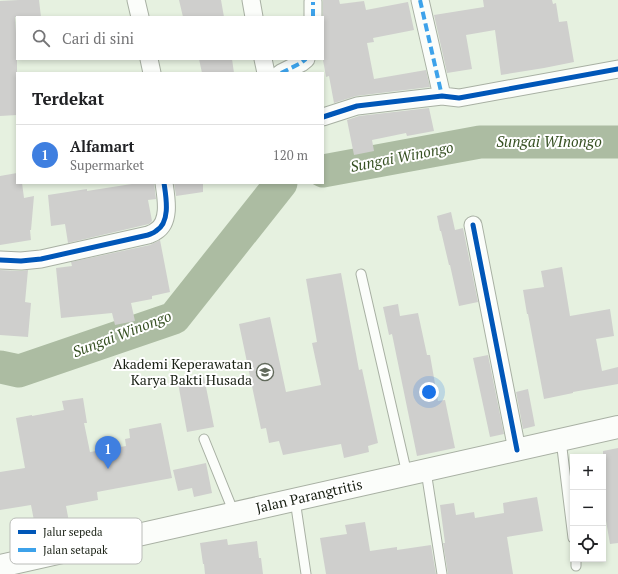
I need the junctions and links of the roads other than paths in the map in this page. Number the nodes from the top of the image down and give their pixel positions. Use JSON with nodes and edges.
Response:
{"nodes":[{"id":1,"x":136,"y":0,"type":"edge"},
{"id":2,"x":251,"y":0,"type":"edge"},
{"id":3,"x":420,"y":0,"type":"edge"},
{"id":4,"x":140,"y":16,"type":"edge"},
{"id":5,"x":254,"y":16,"type":"edge"},
{"id":6,"x":149,"y":60,"type":"edge"},
{"id":7,"x":263,"y":60,"type":"edge"},
{"id":8,"x":305,"y":60,"type":"edge"},
{"id":9,"x":618,"y":69,"type":"edge"},
{"id":10,"x":152,"y":72,"type":"edge"},
{"id":11,"x":266,"y":72,"type":"edge"},
{"id":12,"x":283,"y":72,"type":"edge"},
{"id":13,"x":442,"y":96,"type":"junction"},
{"id":14,"x":324,"y":117,"type":"edge"},
{"id":15,"x":164,"y":184,"type":"edge"},
{"id":16,"x":473,"y":225,"type":"dead end"},
{"id":17,"x":0,"y":260,"type":"edge"},
{"id":18,"x":361,"y":274,"type":"dead end"},
{"id":19,"x":618,"y":427,"type":"edge"},
{"id":20,"x":204,"y":439,"type":"dead end"},
{"id":21,"x":561,"y":440,"type":"junction"},
{"id":22,"x":518,"y":450,"type":"junction"},
{"id":23,"x":416,"y":472,"type":"junction"},
{"id":24,"x":295,"y":500,"type":"junction"},
{"id":25,"x":234,"y":513,"type":"junction"},
{"id":26,"x":572,"y":526,"type":"edge"},
{"id":27,"x":142,"y":534,"type":"edge"},
{"id":28,"x":10,"y":564,"type":"edge"},
{"id":29,"x":0,"y":566,"type":"edge"},
{"id":30,"x":306,"y":574,"type":"edge"},
{"id":31,"x":442,"y":574,"type":"edge"}],
"edges":[{"from":1,"to":4,"type":"street"},
{"from":2,"to":5,"type":"street"},
{"from":3,"to":13,"type":"street"},
{"from":6,"to":10,"type":"street"},
{"from":7,"to":11,"type":"street"},
{"from":8,"to":12,"type":"street"},
{"from":9,"to":13,"type":"street"},
{"from":13,"to":14,"type":"street"},
{"from":15,"to":17,"type":"street"},
{"from":16,"to":22,"type":"street"},
{"from":18,"to":23,"type":"lane"},
{"from":19,"to":21,"type":"main road","name":"Jalan Parangtritis"},
{"from":20,"to":25,"type":"lane"},
{"from":21,"to":22,"type":"main road","name":"Jalan Parangtritis"},
{"from":21,"to":26,"type":"lane"},
{"from":22,"to":23,"type":"main road","name":"Jalan Parangtritis"},
{"from":23,"to":24,"type":"main road","name":"Jalan Parangtritis"},
{"from":23,"to":31,"type":"lane"},
{"from":24,"to":25,"type":"main road","name":"Jalan Parangtritis"},
{"from":24,"to":30,"type":"lane"},
{"from":25,"to":27,"type":"main road","name":"Jalan Parangtritis"},
{"from":28,"to":29,"type":"main road","name":"Jalan Parangtritis"}]}
